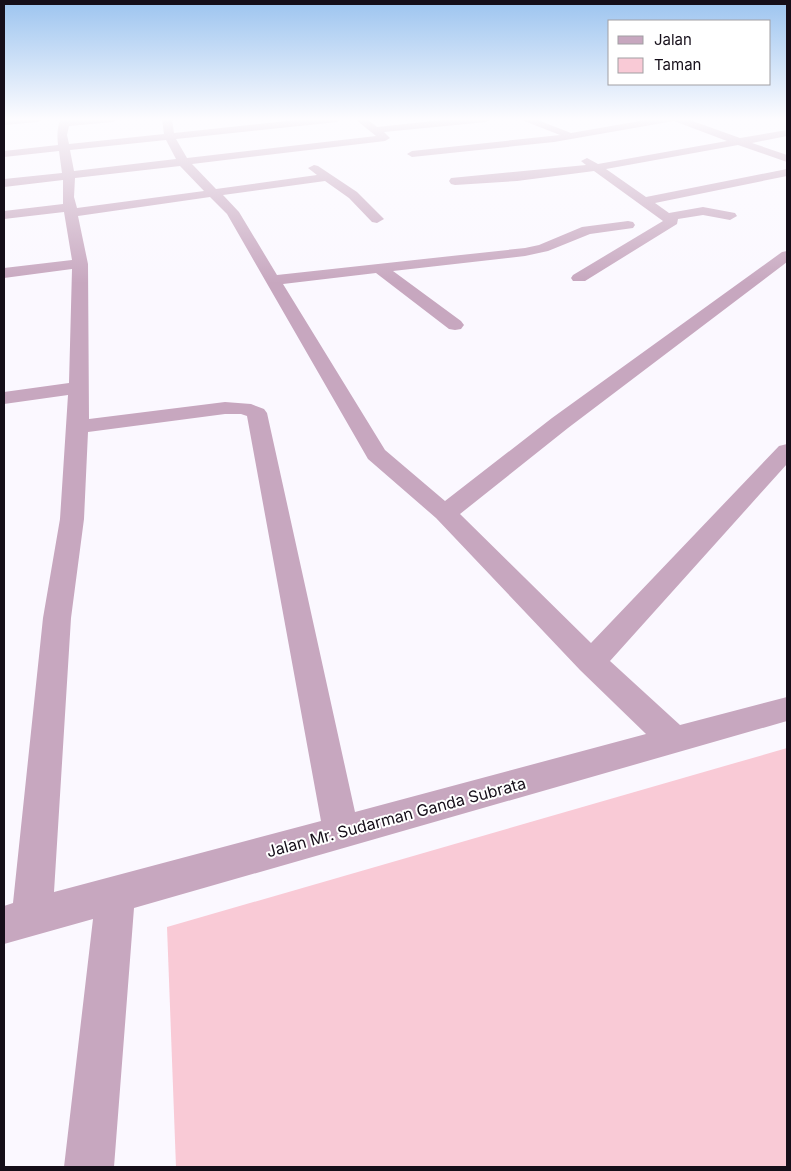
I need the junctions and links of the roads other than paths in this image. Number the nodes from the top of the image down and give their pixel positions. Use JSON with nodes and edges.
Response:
{"nodes":[{"id":1,"x":68,"y":174,"type":"edge"},
{"id":2,"x":97,"y":174,"type":"edge"},
{"id":3,"x":195,"y":174,"type":"edge"},
{"id":4,"x":323,"y":174,"type":"edge"},
{"id":5,"x":543,"y":174,"type":"edge"},
{"id":6,"x":606,"y":174,"type":"edge"},
{"id":7,"x":784,"y":174,"type":"edge"},
{"id":8,"x":69,"y":177,"type":"junction"},
{"id":9,"x":329,"y":177,"type":"junction"},
{"id":10,"x":456,"y":181,"type":"dead end"},
{"id":11,"x":4,"y":183,"type":"edge"},
{"id":12,"x":214,"y":193,"type":"junction"},
{"id":13,"x":646,"y":201,"type":"junction"},
{"id":14,"x":70,"y":210,"type":"junction"},
{"id":15,"x":4,"y":216,"type":"edge"},
{"id":16,"x":730,"y":216,"type":"dead end"},
{"id":17,"x":668,"y":217,"type":"junction"},
{"id":18,"x":377,"y":219,"type":"dead end"},
{"id":19,"x":628,"y":225,"type":"dead end"},
{"id":20,"x":787,"y":255,"type":"edge"},
{"id":21,"x":80,"y":264,"type":"junction"},
{"id":22,"x":379,"y":268,"type":"junction"},
{"id":23,"x":4,"y":273,"type":"edge"},
{"id":24,"x":578,"y":278,"type":"dead end"},
{"id":25,"x":272,"y":280,"type":"junction"},
{"id":26,"x":455,"y":325,"type":"dead end"},
{"id":27,"x":79,"y":388,"type":"junction"},
{"id":28,"x":4,"y":398,"type":"edge"},
{"id":29,"x":78,"y":427,"type":"junction"},
{"id":30,"x":787,"y":451,"type":"edge"},
{"id":31,"x":445,"y":514,"type":"junction"},
{"id":32,"x":591,"y":662,"type":"junction"},
{"id":33,"x":787,"y":709,"type":"edge"},
{"id":34,"x":675,"y":741,"type":"junction"},
{"id":35,"x":341,"y":832,"type":"junction"},
{"id":36,"x":115,"y":896,"type":"junction"},
{"id":37,"x":18,"y":921,"type":"edge"},
{"id":38,"x":89,"y":1167,"type":"edge"}],
"edges":[{"from":1,"to":8,"type":"street"},
{"from":2,"to":8,"type":"street"},
{"from":3,"to":12,"type":"street"},
{"from":4,"to":9,"type":"street"},
{"from":5,"to":10,"type":"street"},
{"from":6,"to":13,"type":"street"},
{"from":7,"to":13,"type":"street"},
{"from":8,"to":11,"type":"street"},
{"from":8,"to":14,"type":"street"},
{"from":9,"to":12,"type":"street"},
{"from":9,"to":18,"type":"street"},
{"from":12,"to":14,"type":"street"},
{"from":12,"to":25,"type":"street"},
{"from":13,"to":17,"type":"street"},
{"from":14,"to":15,"type":"street"},
{"from":14,"to":21,"type":"street"},
{"from":16,"to":17,"type":"street"},
{"from":17,"to":24,"type":"street"},
{"from":19,"to":22,"type":"street"},
{"from":20,"to":31,"type":"street"},
{"from":21,"to":23,"type":"street"},
{"from":21,"to":27,"type":"street"},
{"from":22,"to":25,"type":"street"},
{"from":22,"to":26,"type":"street"},
{"from":25,"to":31,"type":"street"},
{"from":27,"to":28,"type":"street"},
{"from":27,"to":29,"type":"street"},
{"from":29,"to":35,"type":"street"},
{"from":29,"to":37,"type":"street"},
{"from":30,"to":32,"type":"street"},
{"from":31,"to":32,"type":"street"},
{"from":32,"to":34,"type":"street"},
{"from":33,"to":34,"type":"street","name":"Jalan Mr. Sudarman Ganda Subrata"},
{"from":34,"to":35,"type":"street","name":"Jalan Mr. Sudarman Ganda Subrata"},
{"from":35,"to":36,"type":"street","name":"Jalan Mr. Sudarman Ganda Subrata"},
{"from":36,"to":37,"type":"street","name":"Jalan Mr. Sudarman Ganda Subrata"},
{"from":36,"to":38,"type":"street"}]}
